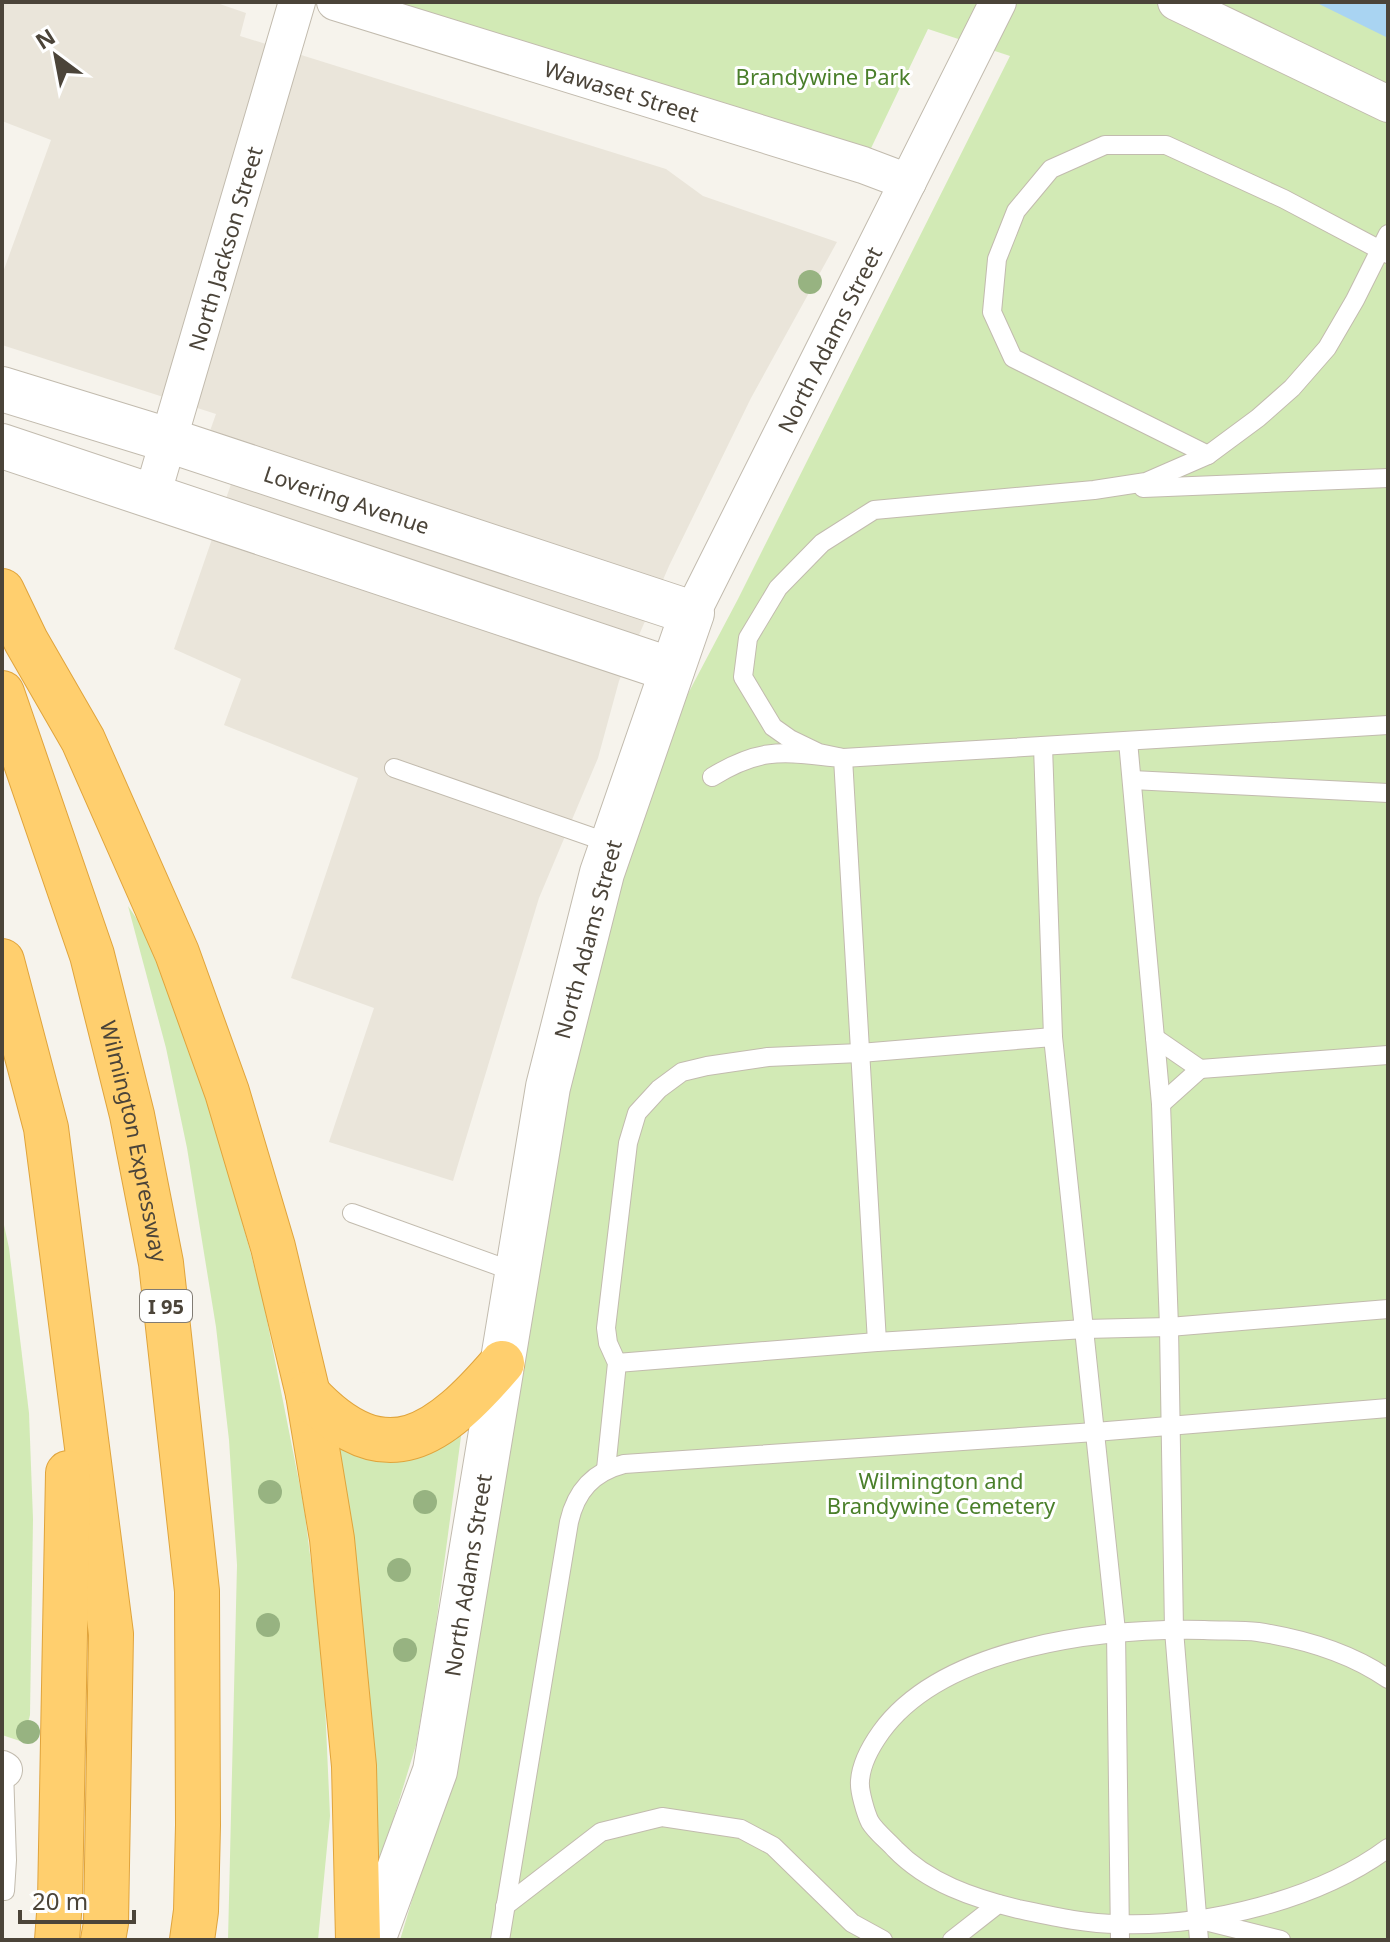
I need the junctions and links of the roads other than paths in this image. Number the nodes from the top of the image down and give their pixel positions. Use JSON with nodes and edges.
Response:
{"nodes":[{"id":1,"x":297,"y":2,"type":"edge"},
{"id":2,"x":335,"y":2,"type":"edge"},
{"id":3,"x":998,"y":2,"type":"edge"},
{"id":4,"x":1176,"y":2,"type":"edge"},
{"id":5,"x":1388,"y":104,"type":"edge"},
{"id":6,"x":908,"y":182,"type":"junction"},
{"id":7,"x":1385,"y":246,"type":"edge"},
{"id":8,"x":2,"y":389,"type":"edge"},
{"id":9,"x":168,"y":440,"type":"junction"},
{"id":10,"x":2,"y":446,"type":"edge"},
{"id":11,"x":1208,"y":455,"type":"junction"},
{"id":12,"x":1388,"y":478,"type":"edge"},
{"id":13,"x":1094,"y":490,"type":"junction"},
{"id":14,"x":152,"y":496,"type":"junction"},
{"id":15,"x":2,"y":591,"type":"edge"},
{"id":16,"x":692,"y":613,"type":"junction"},
{"id":17,"x":672,"y":670,"type":"junction"},
{"id":18,"x":2,"y":693,"type":"edge"},
{"id":19,"x":1388,"y":725,"type":"edge"},
{"id":20,"x":1128,"y":741,"type":"junction"},
{"id":21,"x":1043,"y":746,"type":"junction"},
{"id":22,"x":843,"y":758,"type":"junction"},
{"id":23,"x":394,"y":768,"type":"dead end"},
{"id":24,"x":712,"y":777,"type":"dead end"},
{"id":25,"x":1132,"y":780,"type":"junction"},
{"id":26,"x":1388,"y":793,"type":"edge"},
{"id":27,"x":612,"y":844,"type":"junction"},
{"id":28,"x":2,"y":961,"type":"edge"},
{"id":29,"x":1053,"y":1037,"type":"junction"},
{"id":30,"x":1155,"y":1038,"type":"junction"},
{"id":31,"x":860,"y":1053,"type":"junction"},
{"id":32,"x":1388,"y":1055,"type":"edge"},
{"id":33,"x":1200,"y":1069,"type":"junction"},
{"id":34,"x":1161,"y":1104,"type":"junction"},
{"id":35,"x":352,"y":1213,"type":"dead end"},
{"id":36,"x":515,"y":1272,"type":"junction"},
{"id":37,"x":1388,"y":1309,"type":"edge"},
{"id":38,"x":71,"y":1323,"type":"junction"},
{"id":39,"x":1169,"y":1327,"type":"junction"},
{"id":40,"x":1085,"y":1329,"type":"junction"},
{"id":41,"x":877,"y":1342,"type":"junction"},
{"id":42,"x":502,"y":1363,"type":"junction"},
{"id":43,"x":617,"y":1363,"type":"junction"},
{"id":44,"x":308,"y":1394,"type":"junction"},
{"id":45,"x":1388,"y":1408,"type":"edge"},
{"id":46,"x":1171,"y":1425,"type":"junction"},
{"id":47,"x":1095,"y":1432,"type":"junction"},
{"id":48,"x":606,"y":1469,"type":"junction"},
{"id":49,"x":1174,"y":1630,"type":"junction"},
{"id":50,"x":1116,"y":1631,"type":"junction"},
{"id":51,"x":1388,"y":1679,"type":"edge"},
{"id":52,"x":3,"y":1770,"type":"edge"},
{"id":53,"x":1388,"y":1848,"type":"edge"},
{"id":54,"x":5,"y":1891,"type":"dead end"},
{"id":55,"x":998,"y":1904,"type":"junction"},
{"id":56,"x":505,"y":1906,"type":"junction"},
{"id":57,"x":1198,"y":1920,"type":"junction"},
{"id":58,"x":1120,"y":1932,"type":"edge"},
{"id":59,"x":57,"y":1940,"type":"edge"},
{"id":60,"x":103,"y":1940,"type":"edge"},
{"id":61,"x":192,"y":1940,"type":"edge"},
{"id":62,"x":358,"y":1940,"type":"edge"},
{"id":63,"x":373,"y":1940,"type":"edge"},
{"id":64,"x":500,"y":1940,"type":"edge"},
{"id":65,"x":883,"y":1940,"type":"edge"},
{"id":66,"x":952,"y":1940,"type":"edge"},
{"id":67,"x":1199,"y":1940,"type":"edge"},
{"id":68,"x":1281,"y":1940,"type":"edge"}],
"edges":[{"from":1,"to":9,"type":"street","name":"North Jackson Street"},
{"from":2,"to":6,"type":"street","name":"Wawaset Street"},
{"from":3,"to":6,"type":"street","name":"North Adams Street"},
{"from":4,"to":5,"type":"street"},
{"from":6,"to":16,"type":"street","name":"North Adams Street"},
{"from":7,"to":11,"type":"lane"},
{"from":7,"to":11,"type":"lane"},
{"from":8,"to":9,"type":"street","name":"Lovering Avenue"},
{"from":9,"to":14,"type":"street","name":"North Jackson Street"},
{"from":9,"to":16,"type":"street","name":"Lovering Avenue"},
{"from":10,"to":14,"type":"street"},
{"from":11,"to":13,"type":"lane"},
{"from":12,"to":13,"type":"lane"},
{"from":13,"to":22,"type":"lane"},
{"from":14,"to":17,"type":"street"},
{"from":15,"to":44,"type":"highway"},
{"from":16,"to":17,"type":"street","name":"North Adams Street"},
{"from":17,"to":27,"type":"street","name":"North Adams Street"},
{"from":18,"to":61,"type":"highway","name":"Wilmington Expressway","number":"I 95"},
{"from":19,"to":20,"type":"lane"},
{"from":20,"to":21,"type":"lane"},
{"from":20,"to":25,"type":"lane"},
{"from":21,"to":22,"type":"lane"},
{"from":21,"to":29,"type":"lane"},
{"from":22,"to":24,"type":"lane"},
{"from":22,"to":31,"type":"lane"},
{"from":23,"to":27,"type":"lane"},
{"from":25,"to":26,"type":"lane"},
{"from":25,"to":30,"type":"lane"},
{"from":27,"to":36,"type":"street","name":"North Adams Street"},
{"from":28,"to":38,"type":"highway"},
{"from":29,"to":31,"type":"lane"},
{"from":29,"to":40,"type":"lane"},
{"from":30,"to":33,"type":"lane"},
{"from":30,"to":34,"type":"lane"},
{"from":31,"to":41,"type":"lane"},
{"from":31,"to":43,"type":"lane"},
{"from":32,"to":33,"type":"lane"},
{"from":33,"to":34,"type":"lane"},
{"from":34,"to":39,"type":"lane"},
{"from":35,"to":36,"type":"lane"},
{"from":36,"to":42,"type":"street","name":"North Adams Street"},
{"from":37,"to":39,"type":"lane"},
{"from":38,"to":59,"type":"highway"},
{"from":38,"to":60,"type":"highway"},
{"from":39,"to":40,"type":"lane"},
{"from":39,"to":46,"type":"lane"},
{"from":40,"to":41,"type":"lane"},
{"from":40,"to":47,"type":"lane"},
{"from":41,"to":43,"type":"lane"},
{"from":42,"to":44,"type":"highway"},
{"from":42,"to":63,"type":"street","name":"North Adams Street"},
{"from":43,"to":48,"type":"lane"},
{"from":44,"to":62,"type":"highway"},
{"from":45,"to":46,"type":"lane"},
{"from":46,"to":47,"type":"lane"},
{"from":46,"to":49,"type":"lane"},
{"from":47,"to":48,"type":"lane"},
{"from":47,"to":50,"type":"lane"},
{"from":48,"to":56,"type":"lane"},
{"from":49,"to":50,"type":"lane"},
{"from":49,"to":51,"type":"lane"},
{"from":49,"to":57,"type":"lane"},
{"from":50,"to":55,"type":"lane"},
{"from":50,"to":58,"type":"lane"},
{"from":52,"to":54,"type":"lane"},
{"from":53,"to":57,"type":"lane"},
{"from":55,"to":58,"type":"lane"},
{"from":55,"to":66,"type":"lane"},
{"from":56,"to":64,"type":"lane"},
{"from":56,"to":65,"type":"lane"},
{"from":57,"to":58,"type":"lane"},
{"from":57,"to":67,"type":"lane"},
{"from":57,"to":68,"type":"lane"}]}
